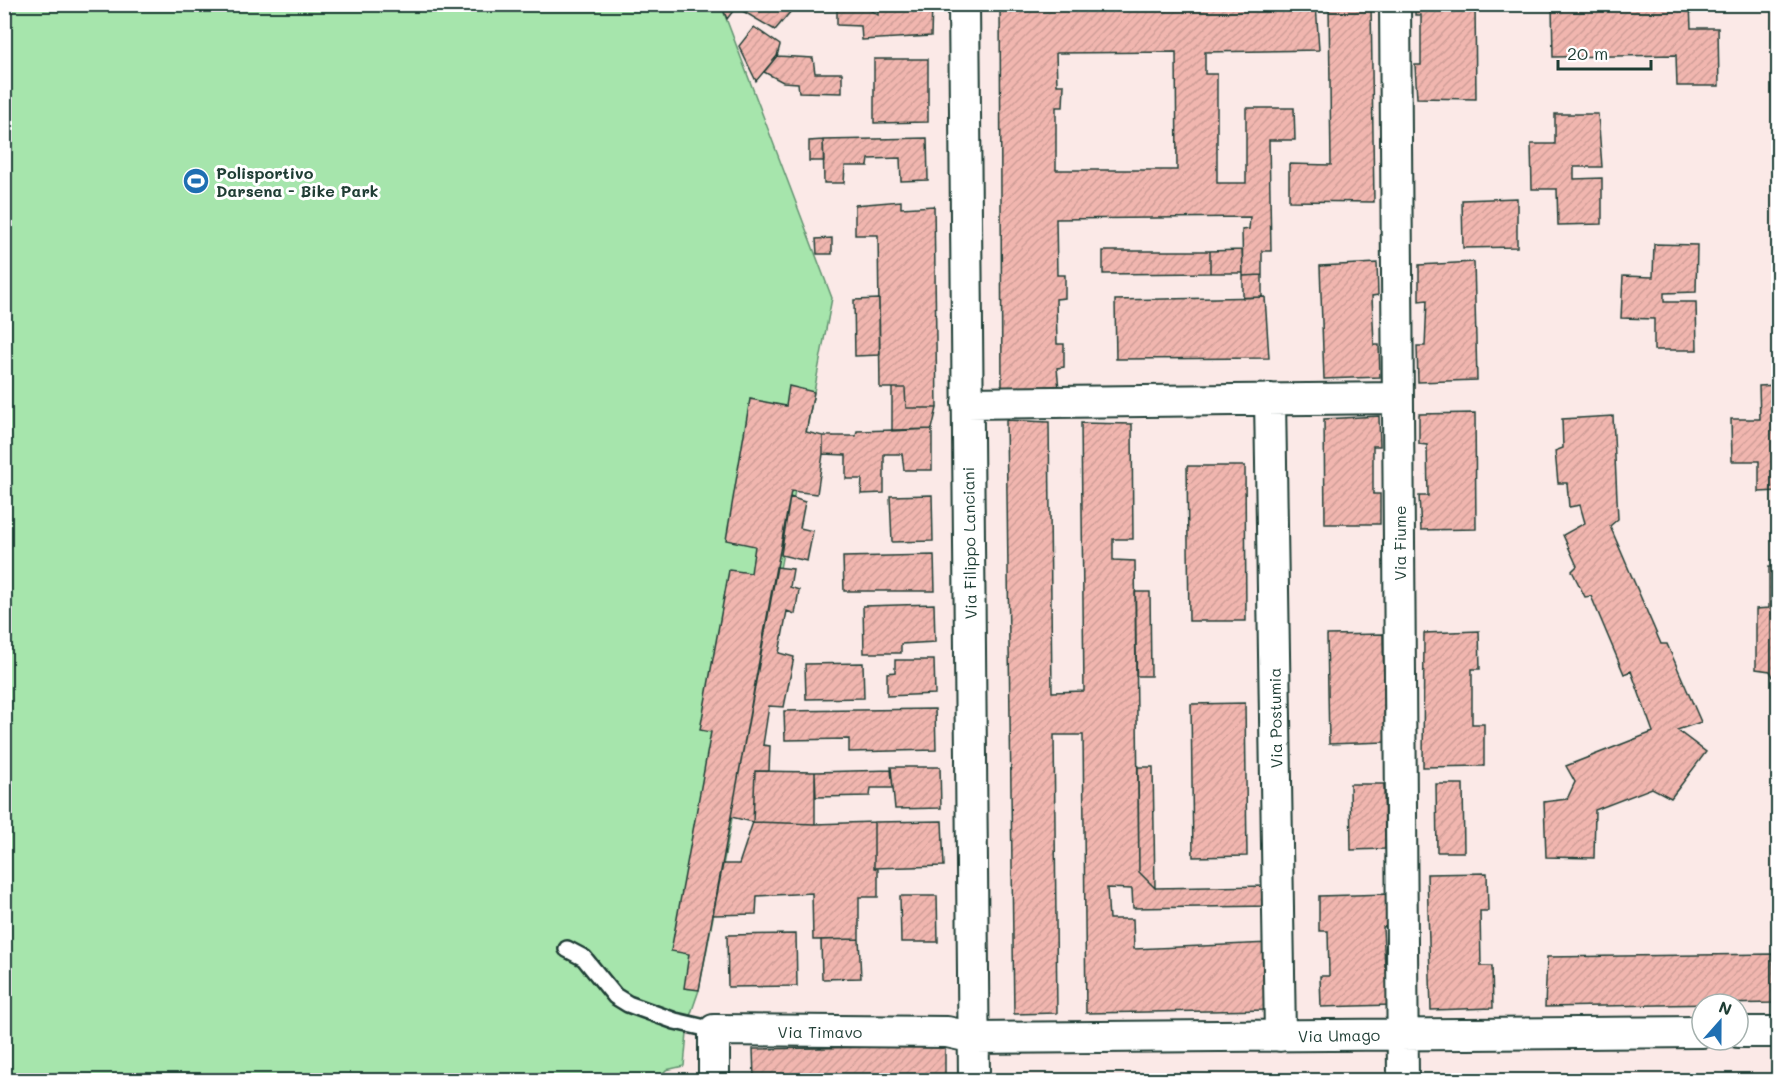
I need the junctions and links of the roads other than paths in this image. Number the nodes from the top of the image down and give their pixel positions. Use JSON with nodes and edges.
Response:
{"nodes":[{"id":1,"x":964,"y":4,"type":"edge"},
{"id":2,"x":1395,"y":4,"type":"edge"},
{"id":3,"x":1398,"y":398,"type":"junction"},
{"id":4,"x":1270,"y":399,"type":"junction"},
{"id":5,"x":968,"y":403,"type":"junction"},
{"id":6,"x":567,"y":949,"type":"dead end"},
{"id":7,"x":714,"y":1030,"type":"junction"},
{"id":8,"x":1690,"y":1032,"type":"edge"},
{"id":9,"x":1750,"y":1032,"type":"edge"},
{"id":10,"x":1779,"y":1032,"type":"edge"},
{"id":11,"x":1402,"y":1035,"type":"junction"},
{"id":12,"x":1280,"y":1036,"type":"junction"},
{"id":13,"x":975,"y":1038,"type":"junction"},
{"id":14,"x":714,"y":1080,"type":"edge"},
{"id":15,"x":975,"y":1080,"type":"edge"},
{"id":16,"x":1403,"y":1080,"type":"edge"}],
"edges":[{"from":1,"to":5,"type":"street","name":"Via Filippo Lanciani"},
{"from":2,"to":3,"type":"street","name":"Via Fiume"},
{"from":3,"to":4,"type":"street"},
{"from":3,"to":11,"type":"street","name":"Via Fiume"},
{"from":4,"to":5,"type":"street"},
{"from":4,"to":12,"type":"street","name":"Via Postumia"},
{"from":5,"to":13,"type":"street","name":"Via Filippo Lanciani"},
{"from":6,"to":7,"type":"lane"},
{"from":7,"to":13,"type":"street","name":"Via Timavo"},
{"from":7,"to":14,"type":"street"},
{"from":8,"to":11,"type":"street","name":"Via Umago"},
{"from":9,"to":10,"type":"street"},
{"from":11,"to":12,"type":"street","name":"Via Umago"},
{"from":11,"to":16,"type":"street","name":"Via Fiume"},
{"from":12,"to":13,"type":"street","name":"Via Umago"},
{"from":13,"to":15,"type":"street","name":"Via Filippo Lanciani"}]}
